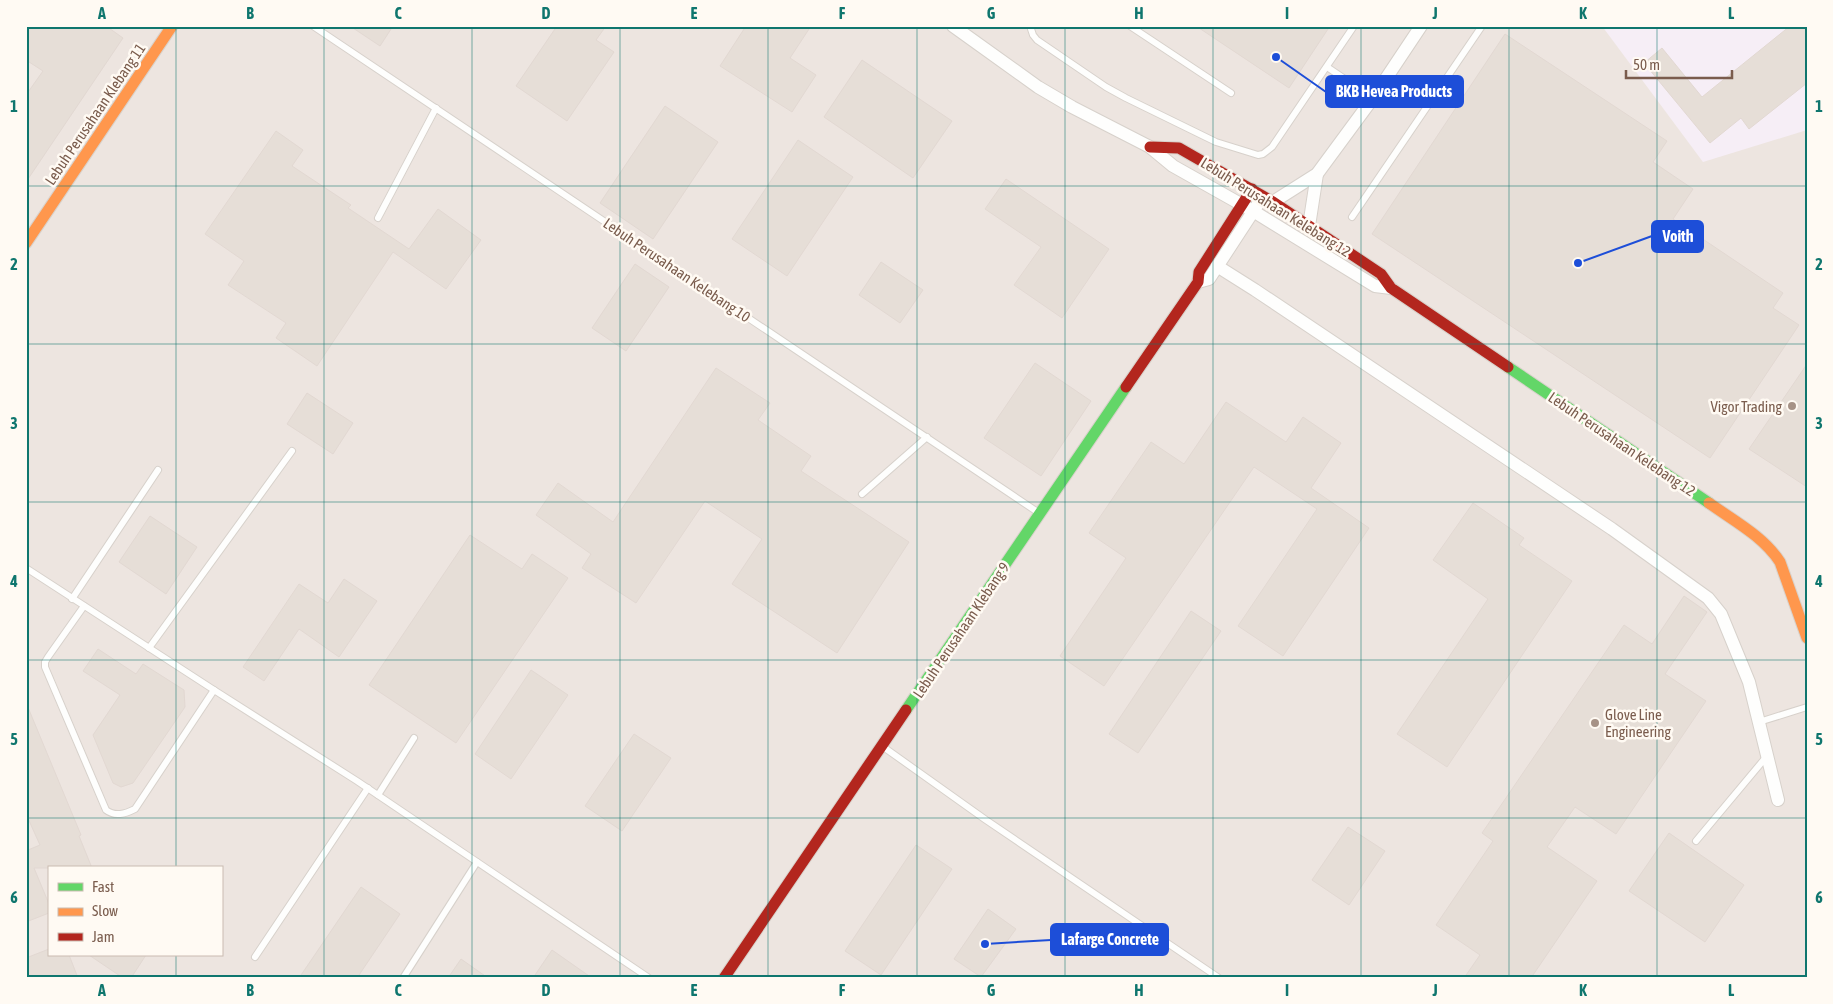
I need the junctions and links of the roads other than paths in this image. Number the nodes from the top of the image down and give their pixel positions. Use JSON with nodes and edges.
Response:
{"nodes":[{"id":1,"x":172,"y":26,"type":"edge"},
{"id":2,"x":313,"y":26,"type":"edge"},
{"id":3,"x":953,"y":26,"type":"edge"},
{"id":4,"x":1030,"y":26,"type":"edge"},
{"id":5,"x":1130,"y":26,"type":"edge"},
{"id":6,"x":1354,"y":26,"type":"edge"},
{"id":7,"x":1421,"y":26,"type":"edge"},
{"id":8,"x":1482,"y":26,"type":"edge"},
{"id":9,"x":1327,"y":66,"type":"junction"},
{"id":10,"x":1231,"y":93,"type":"dead end"},
{"id":11,"x":1373,"y":98,"type":"junction"},
{"id":12,"x":436,"y":108,"type":"junction"},
{"id":13,"x":1150,"y":147,"type":"junction"},
{"id":14,"x":1316,"y":174,"type":"junction"},
{"id":15,"x":1263,"y":196,"type":"junction"},
{"id":16,"x":1248,"y":208,"type":"junction"},
{"id":17,"x":1352,"y":217,"type":"dead end"},
{"id":18,"x":378,"y":218,"type":"dead end"},
{"id":19,"x":1309,"y":226,"type":"junction"},
{"id":20,"x":28,"y":236,"type":"edge"},
{"id":21,"x":1217,"y":266,"type":"junction"},
{"id":22,"x":1198,"y":282,"type":"junction"},
{"id":23,"x":1391,"y":288,"type":"junction"},
{"id":24,"x":927,"y":438,"type":"junction"},
{"id":25,"x":292,"y":450,"type":"dead end"},
{"id":26,"x":158,"y":470,"type":"dead end"},
{"id":27,"x":862,"y":494,"type":"dead end"},
{"id":28,"x":1040,"y":513,"type":"junction"},
{"id":29,"x":26,"y":568,"type":"edge"},
{"id":30,"x":72,"y":599,"type":"junction"},
{"id":31,"x":84,"y":606,"type":"junction"},
{"id":32,"x":1807,"y":638,"type":"edge"},
{"id":33,"x":149,"y":648,"type":"junction"},
{"id":34,"x":214,"y":690,"type":"junction"},
{"id":35,"x":1807,"y":707,"type":"edge"},
{"id":36,"x":1759,"y":722,"type":"junction"},
{"id":37,"x":414,"y":738,"type":"dead end"},
{"id":38,"x":882,"y":746,"type":"junction"},
{"id":39,"x":1768,"y":755,"type":"junction"},
{"id":40,"x":368,"y":788,"type":"junction"},
{"id":41,"x":378,"y":795,"type":"junction"},
{"id":42,"x":1778,"y":800,"type":"dead end"},
{"id":43,"x":1696,"y":841,"type":"dead end"},
{"id":44,"x":477,"y":862,"type":"junction"},
{"id":45,"x":256,"y":957,"type":"dead end"},
{"id":46,"x":404,"y":978,"type":"edge"},
{"id":47,"x":649,"y":978,"type":"edge"},
{"id":48,"x":724,"y":978,"type":"edge"},
{"id":49,"x":1219,"y":978,"type":"edge"}],
"edges":[{"from":1,"to":20,"type":"street","name":"Lebuh Perusahaan Klebang 11"},
{"from":2,"to":12,"type":"lane","name":"Lebuh Perusahaan Kelebang 10"},
{"from":3,"to":13,"type":"street","name":"Lebuh Perusahaan Kelebang 12"},
{"from":4,"to":9,"type":"lane"},
{"from":5,"to":10,"type":"lane"},
{"from":6,"to":9,"type":"lane"},
{"from":7,"to":11,"type":"street"},
{"from":8,"to":17,"type":"lane"},
{"from":9,"to":11,"type":"lane"},
{"from":11,"to":14,"type":"street"},
{"from":12,"to":18,"type":"lane"},
{"from":12,"to":24,"type":"lane","name":"Lebuh Perusahaan Kelebang 10"},
{"from":13,"to":15,"type":"street","name":"Lebuh Perusahaan Kelebang 12"},
{"from":13,"to":16,"type":"street","name":"Lebuh Perusahaan Kelebang 12"},
{"from":14,"to":15,"type":"street"},
{"from":14,"to":19,"type":"street"},
{"from":15,"to":16,"type":"street","name":"Lebuh Perusahaan Klebang 9"},
{"from":15,"to":19,"type":"street","name":"Lebuh Perusahaan Kelebang 12"},
{"from":16,"to":21,"type":"street","name":"Lebuh Perusahaan Klebang 9"},
{"from":16,"to":22,"type":"street","name":"Lebuh Perusahaan Klebang 9"},
{"from":16,"to":23,"type":"street","name":"Lebuh Perusahaan Kelebang 12"},
{"from":19,"to":23,"type":"street","name":"Lebuh Perusahaan Kelebang 12"},
{"from":21,"to":22,"type":"street","name":"Lebuh Perusahaan Klebang 9"},
{"from":21,"to":36,"type":"street"},
{"from":22,"to":28,"type":"street","name":"Lebuh Perusahaan Klebang 9"},
{"from":23,"to":32,"type":"street","name":"Lebuh Perusahaan Kelebang 12"},
{"from":24,"to":27,"type":"lane"},
{"from":24,"to":28,"type":"lane","name":"Lebuh Perusahaan Kelebang 10"},
{"from":25,"to":33,"type":"lane"},
{"from":26,"to":30,"type":"lane"},
{"from":28,"to":38,"type":"street","name":"Lebuh Perusahaan Klebang 9"},
{"from":29,"to":30,"type":"lane"},
{"from":30,"to":31,"type":"lane"},
{"from":31,"to":33,"type":"lane"},
{"from":31,"to":34,"type":"lane"},
{"from":33,"to":34,"type":"lane"},
{"from":34,"to":40,"type":"lane"},
{"from":35,"to":36,"type":"lane"},
{"from":36,"to":39,"type":"street"},
{"from":37,"to":41,"type":"lane"},
{"from":38,"to":48,"type":"street","name":"Lebuh Perusahaan Klebang 9"},
{"from":38,"to":49,"type":"lane"},
{"from":39,"to":42,"type":"street"},
{"from":39,"to":43,"type":"lane"},
{"from":40,"to":41,"type":"lane"},
{"from":40,"to":45,"type":"lane"},
{"from":41,"to":44,"type":"lane"},
{"from":44,"to":46,"type":"lane"},
{"from":44,"to":47,"type":"lane"}]}
